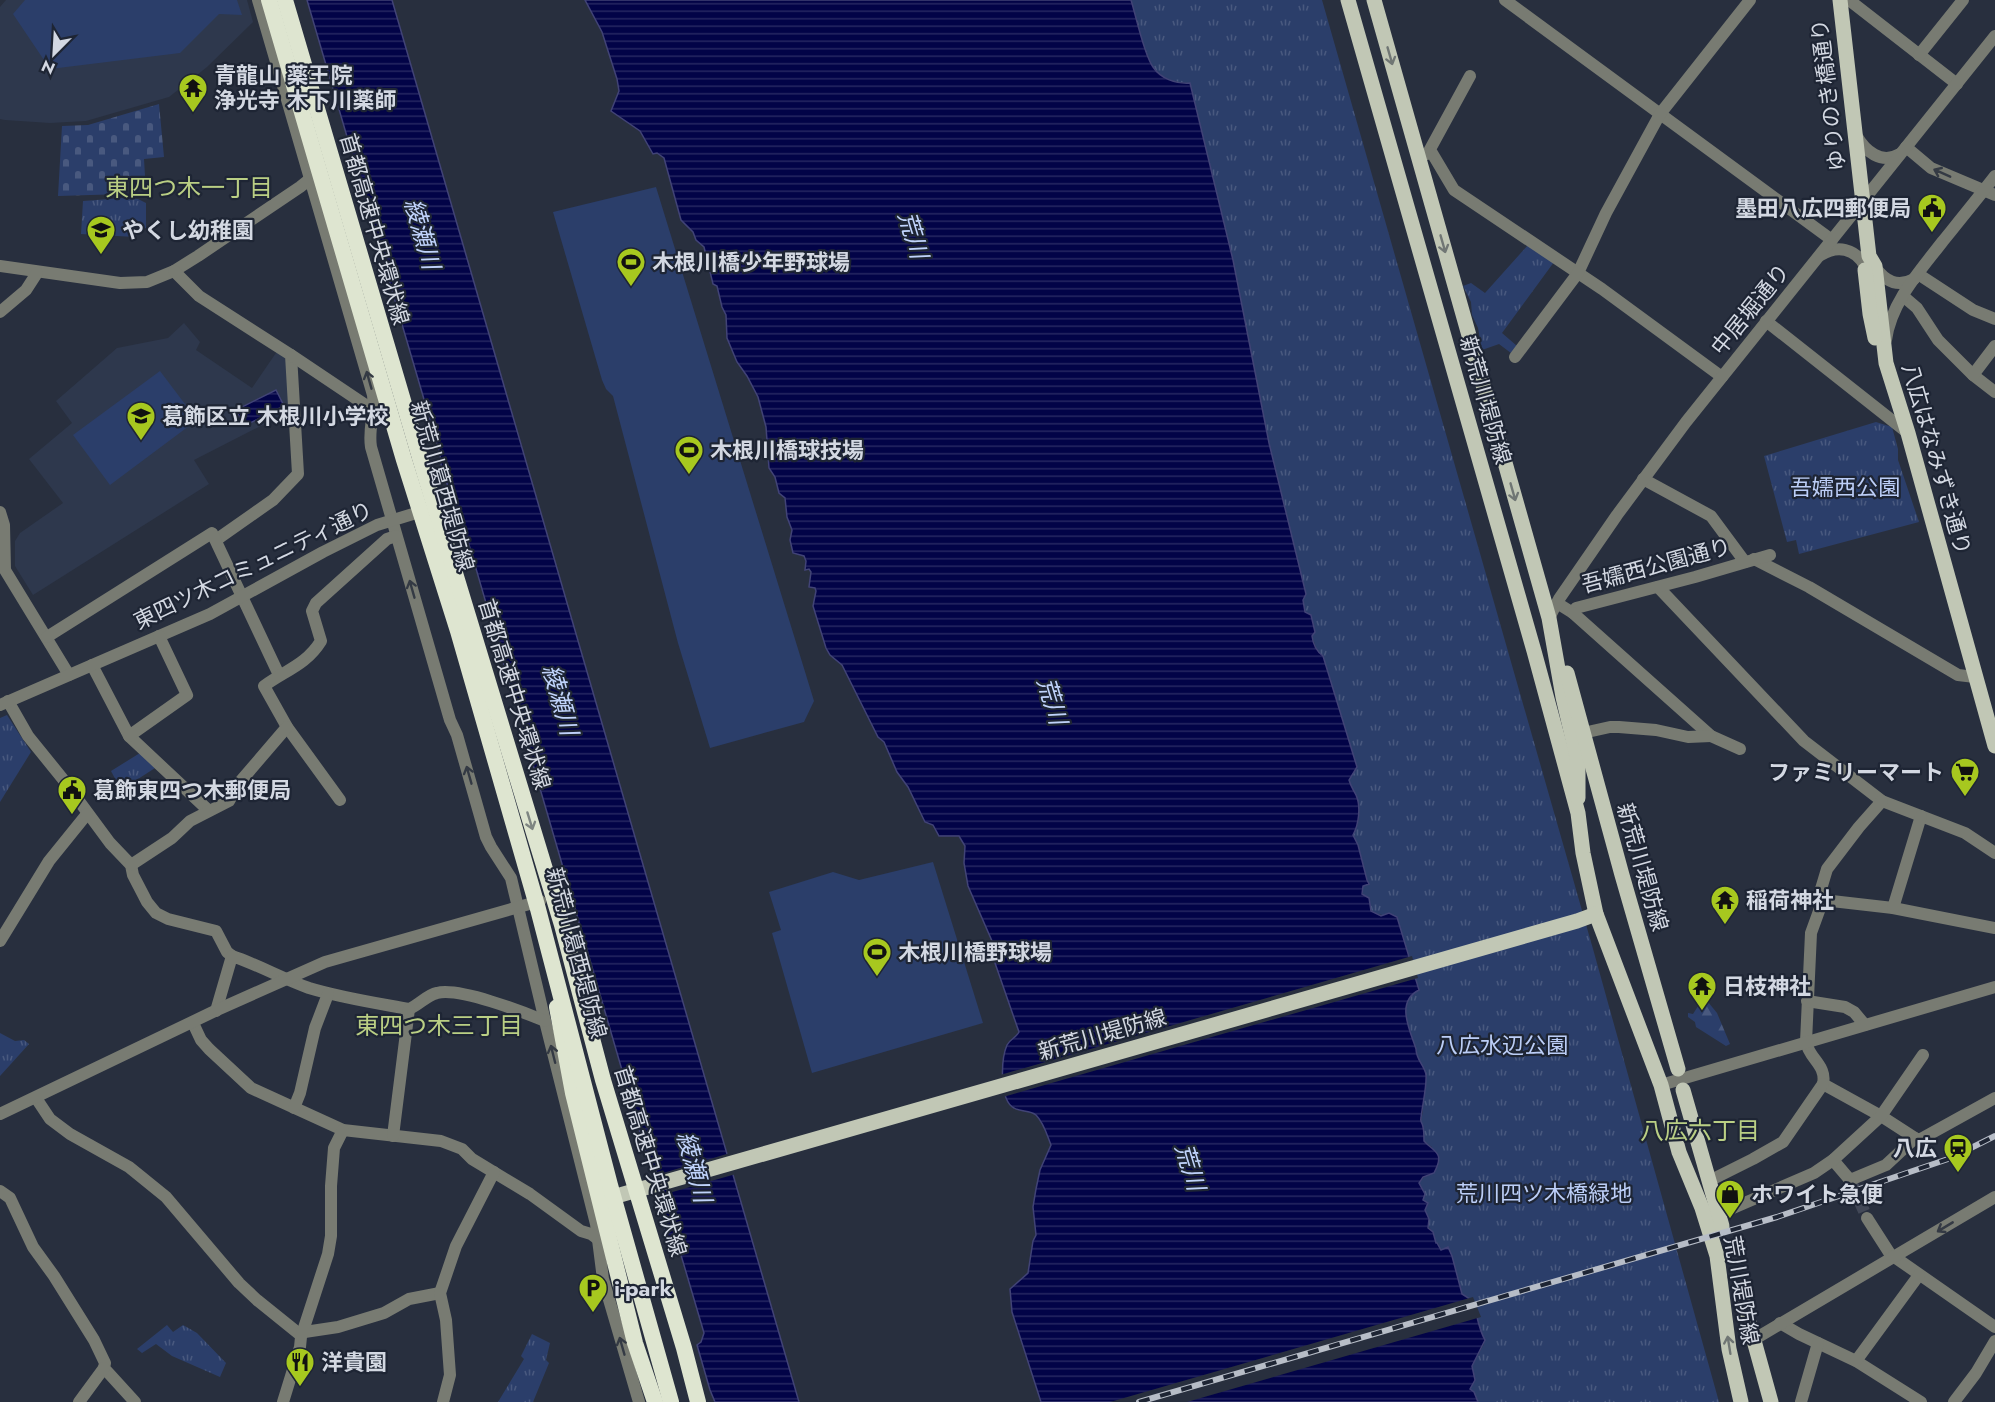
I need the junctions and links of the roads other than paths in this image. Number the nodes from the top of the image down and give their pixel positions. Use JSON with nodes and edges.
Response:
{"nodes":[{"id":1,"x":258,"y":0,"type":"edge"},
{"id":2,"x":268,"y":0,"type":"edge"},
{"id":3,"x":277,"y":0,"type":"edge"},
{"id":4,"x":285,"y":0,"type":"edge"},
{"id":5,"x":1348,"y":0,"type":"edge"},
{"id":6,"x":1374,"y":0,"type":"edge"},
{"id":7,"x":1505,"y":0,"type":"edge"},
{"id":8,"x":1750,"y":0,"type":"edge"},
{"id":9,"x":1840,"y":0,"type":"edge"},
{"id":10,"x":1849,"y":0,"type":"edge"},
{"id":11,"x":1963,"y":0,"type":"edge"},
{"id":12,"x":1995,"y":36,"type":"edge"},
{"id":13,"x":1919,"y":55,"type":"junction"},
{"id":14,"x":1470,"y":76,"type":"dead end"},
{"id":15,"x":1957,"y":84,"type":"junction"},
{"id":16,"x":1660,"y":114,"type":"junction"},
{"id":17,"x":1856,"y":134,"type":"junction"},
{"id":18,"x":1904,"y":150,"type":"junction"},
{"id":19,"x":1423,"y":155,"type":"junction"},
{"id":20,"x":326,"y":166,"type":"junction"},
{"id":21,"x":1995,"y":176,"type":"edge"},
{"id":22,"x":311,"y":179,"type":"junction"},
{"id":23,"x":1989,"y":193,"type":"edge"},
{"id":24,"x":1863,"y":202,"type":"junction"},
{"id":25,"x":1832,"y":240,"type":"junction"},
{"id":26,"x":1820,"y":256,"type":"junction"},
{"id":27,"x":1870,"y":262,"type":"junction"},
{"id":28,"x":0,"y":266,"type":"edge"},
{"id":29,"x":174,"y":271,"type":"junction"},
{"id":30,"x":37,"y":273,"type":"junction"},
{"id":31,"x":1578,"y":273,"type":"junction"},
{"id":32,"x":1916,"y":276,"type":"junction"},
{"id":33,"x":1903,"y":296,"type":"junction"},
{"id":34,"x":0,"y":312,"type":"edge"},
{"id":35,"x":1995,"y":319,"type":"edge"},
{"id":36,"x":1766,"y":321,"type":"junction"},
{"id":37,"x":1995,"y":346,"type":"edge"},
{"id":38,"x":291,"y":355,"type":"junction"},
{"id":39,"x":1515,"y":357,"type":"dead end"},
{"id":40,"x":1886,"y":363,"type":"junction"},
{"id":41,"x":1973,"y":375,"type":"junction"},
{"id":42,"x":1722,"y":377,"type":"junction"},
{"id":43,"x":1995,"y":392,"type":"edge"},
{"id":44,"x":397,"y":409,"type":"junction"},
{"id":45,"x":372,"y":415,"type":"junction"},
{"id":46,"x":1908,"y":433,"type":"junction"},
{"id":47,"x":1643,"y":479,"type":"junction"},
{"id":48,"x":427,"y":509,"type":"junction"},
{"id":49,"x":0,"y":512,"type":"edge"},
{"id":50,"x":392,"y":520,"type":"junction"},
{"id":51,"x":396,"y":536,"type":"junction"},
{"id":52,"x":216,"y":540,"type":"junction"},
{"id":53,"x":1770,"y":555,"type":"dead end"},
{"id":54,"x":1749,"y":561,"type":"junction"},
{"id":55,"x":3,"y":572,"type":"edge"},
{"id":56,"x":1658,"y":587,"type":"junction"},
{"id":57,"x":243,"y":597,"type":"junction"},
{"id":58,"x":1557,"y":603,"type":"junction"},
{"id":59,"x":1573,"y":613,"type":"junction"},
{"id":60,"x":1549,"y":618,"type":"junction"},
{"id":61,"x":159,"y":636,"type":"junction"},
{"id":62,"x":46,"y":638,"type":"junction"},
{"id":63,"x":1553,"y":643,"type":"junction"},
{"id":64,"x":92,"y":665,"type":"junction"},
{"id":65,"x":69,"y":675,"type":"junction"},
{"id":66,"x":279,"y":675,"type":"junction"},
{"id":67,"x":1975,"y":677,"type":"junction"},
{"id":68,"x":4,"y":703,"type":"edge"},
{"id":69,"x":1991,"y":719,"type":"edge"},
{"id":70,"x":288,"y":727,"type":"junction"},
{"id":71,"x":1583,"y":733,"type":"junction"},
{"id":72,"x":129,"y":736,"type":"junction"},
{"id":73,"x":1711,"y":736,"type":"junction"},
{"id":74,"x":1995,"y":743,"type":"edge"},
{"id":75,"x":1740,"y":749,"type":"dead end"},
{"id":76,"x":340,"y":800,"type":"dead end"},
{"id":77,"x":1882,"y":801,"type":"junction"},
{"id":78,"x":208,"y":810,"type":"junction"},
{"id":79,"x":1578,"y":813,"type":"junction"},
{"id":80,"x":87,"y":814,"type":"junction"},
{"id":81,"x":1921,"y":816,"type":"junction"},
{"id":82,"x":1995,"y":853,"type":"edge"},
{"id":83,"x":131,"y":865,"type":"junction"},
{"id":84,"x":1823,"y":900,"type":"junction"},
{"id":85,"x":539,"y":905,"type":"junction"},
{"id":86,"x":519,"y":907,"type":"junction"},
{"id":87,"x":1893,"y":908,"type":"junction"},
{"id":88,"x":1596,"y":914,"type":"junction"},
{"id":89,"x":4,"y":927,"type":"edge"},
{"id":90,"x":1995,"y":928,"type":"edge"},
{"id":91,"x":0,"y":941,"type":"edge"},
{"id":92,"x":232,"y":956,"type":"junction"},
{"id":93,"x":288,"y":978,"type":"junction"},
{"id":94,"x":1995,"y":987,"type":"edge"},
{"id":95,"x":328,"y":994,"type":"junction"},
{"id":96,"x":1807,"y":1000,"type":"junction"},
{"id":97,"x":409,"y":1009,"type":"junction"},
{"id":98,"x":216,"y":1011,"type":"junction"},
{"id":99,"x":545,"y":1021,"type":"junction"},
{"id":100,"x":194,"y":1023,"type":"junction"},
{"id":101,"x":1865,"y":1024,"type":"junction"},
{"id":102,"x":1806,"y":1042,"type":"junction"},
{"id":103,"x":1923,"y":1055,"type":"dead end"},
{"id":104,"x":1678,"y":1069,"type":"dead end"},
{"id":105,"x":603,"y":1080,"type":"junction"},
{"id":106,"x":1823,"y":1084,"type":"junction"},
{"id":107,"x":1661,"y":1085,"type":"junction"},
{"id":108,"x":1683,"y":1090,"type":"dead end"},
{"id":109,"x":36,"y":1098,"type":"junction"},
{"id":110,"x":1995,"y":1098,"type":"edge"},
{"id":111,"x":294,"y":1108,"type":"junction"},
{"id":112,"x":0,"y":1114,"type":"edge"},
{"id":113,"x":1881,"y":1116,"type":"junction"},
{"id":114,"x":343,"y":1130,"type":"junction"},
{"id":115,"x":393,"y":1136,"type":"junction"},
{"id":116,"x":1915,"y":1138,"type":"junction"},
{"id":117,"x":1833,"y":1160,"type":"junction"},
{"id":118,"x":494,"y":1172,"type":"junction"},
{"id":119,"x":1709,"y":1181,"type":"junction"},
{"id":120,"x":0,"y":1191,"type":"edge"},
{"id":121,"x":620,"y":1196,"type":"junction"},
{"id":122,"x":1995,"y":1197,"type":"edge"},
{"id":123,"x":1867,"y":1218,"type":"tunnel mouth"},
{"id":124,"x":1721,"y":1220,"type":"joint"},
{"id":125,"x":599,"y":1240,"type":"junction"},
{"id":126,"x":1892,"y":1257,"type":"junction"},
{"id":127,"x":1919,"y":1275,"type":"junction"},
{"id":128,"x":1740,"y":1290,"type":"dead end"},
{"id":129,"x":440,"y":1293,"type":"junction"},
{"id":130,"x":1780,"y":1323,"type":"junction"},
{"id":131,"x":1995,"y":1327,"type":"edge"},
{"id":132,"x":303,"y":1331,"type":"junction"},
{"id":133,"x":1753,"y":1340,"type":"junction"},
{"id":134,"x":1995,"y":1341,"type":"edge"},
{"id":135,"x":1818,"y":1343,"type":"junction"},
{"id":136,"x":1856,"y":1361,"type":"junction"},
{"id":137,"x":104,"y":1368,"type":"junction"},
{"id":138,"x":79,"y":1402,"type":"edge"},
{"id":139,"x":135,"y":1402,"type":"edge"},
{"id":140,"x":283,"y":1402,"type":"edge"},
{"id":141,"x":443,"y":1402,"type":"edge"},
{"id":142,"x":639,"y":1402,"type":"edge"},
{"id":143,"x":655,"y":1402,"type":"edge"},
{"id":144,"x":671,"y":1402,"type":"edge"},
{"id":145,"x":676,"y":1402,"type":"edge"},
{"id":146,"x":688,"y":1402,"type":"edge"},
{"id":147,"x":698,"y":1402,"type":"edge"},
{"id":148,"x":1741,"y":1402,"type":"edge"},
{"id":149,"x":1771,"y":1402,"type":"edge"},
{"id":150,"x":1801,"y":1402,"type":"edge"},
{"id":151,"x":1921,"y":1402,"type":"edge"},
{"id":152,"x":1954,"y":1402,"type":"edge"}],
"edges":[{"from":1,"to":22,"type":"street"},
{"from":2,"to":85,"type":"highway","name":"首都高速中央環状線","bridge":true},
{"from":3,"to":20,"type":"main road","name":"新荒川葛西堤防線"},
{"from":4,"to":105,"type":"highway","name":"首都高速中央環状線","one_way":true,"bridge":true},
{"from":5,"to":79,"type":"main road","name":"新荒川堤防線"},
{"from":6,"to":19,"type":"main road","name":"新荒川堤防線","one_way":true},
{"from":7,"to":16,"type":"street"},
{"from":8,"to":16,"type":"street"},
{"from":9,"to":17,"type":"main road","name":"ゆりのき橋通り"},
{"from":10,"to":13,"type":"street"},
{"from":11,"to":13,"type":"street"},
{"from":12,"to":15,"type":"street","name":"中居堀通り"},
{"from":13,"to":15,"type":"street"},
{"from":14,"to":19,"type":"street"},
{"from":15,"to":18,"type":"street","name":"中居堀通り"},
{"from":16,"to":25,"type":"street"},
{"from":16,"to":31,"type":"street"},
{"from":17,"to":18,"type":"street"},
{"from":17,"to":24,"type":"main road","name":"ゆりのき橋通り"},
{"from":23,"to":18,"type":"street","one_way":true},
{"from":18,"to":24,"type":"street","name":"中居堀通り"},
{"from":19,"to":31,"type":"street"},
{"from":19,"to":60,"type":"main road","name":"新荒川堤防線","one_way":true},
{"from":20,"to":22,"type":"street"},
{"from":20,"to":44,"type":"main road","name":"新荒川葛西堤防線"},
{"from":21,"to":23,"type":"street","name":"八広はなみずき通り"},
{"from":22,"to":29,"type":"street"},
{"from":45,"to":22,"type":"street","one_way":true},
{"from":23,"to":32,"type":"street","name":"八広はなみずき通り"},
{"from":24,"to":25,"type":"street","name":"中居堀通り"},
{"from":24,"to":27,"type":"main road","name":"ゆりのき橋通り"},
{"from":25,"to":26,"type":"street","name":"中居堀通り"},
{"from":26,"to":27,"type":"street"},
{"from":26,"to":36,"type":"street","name":"中居堀通り"},
{"from":27,"to":32,"type":"street"},
{"from":27,"to":40,"type":"main road","name":"ゆりのき橋通り"},
{"from":28,"to":30,"type":"street"},
{"from":29,"to":30,"type":"street"},
{"from":29,"to":38,"type":"street"},
{"from":30,"to":34,"type":"street"},
{"from":31,"to":39,"type":"street"},
{"from":31,"to":42,"type":"street"},
{"from":32,"to":33,"type":"street","name":"八広はなみずき通り"},
{"from":32,"to":35,"type":"street"},
{"from":33,"to":40,"type":"street","name":"八広はなみずき通り"},
{"from":33,"to":41,"type":"street"},
{"from":36,"to":42,"type":"street","name":"中居堀通り"},
{"from":36,"to":46,"type":"street"},
{"from":37,"to":41,"type":"street"},
{"from":38,"to":45,"type":"street"},
{"from":38,"to":52,"type":"street"},
{"from":40,"to":46,"type":"main road","name":"八広はなみずき通り"},
{"from":41,"to":43,"type":"street"},
{"from":42,"to":47,"type":"street","name":"中居堀通り"},
{"from":44,"to":45,"type":"street"},
{"from":44,"to":48,"type":"main road","name":"新荒川葛西堤防線"},
{"from":45,"to":50,"type":"street"},
{"from":46,"to":67,"type":"main road","name":"八広はなみずき通り"},
{"from":47,"to":54,"type":"street"},
{"from":47,"to":58,"type":"street","name":"中居堀通り"},
{"from":48,"to":50,"type":"street","name":"東四ツ木コミュニティ通り"},
{"from":48,"to":85,"type":"main road","name":"新荒川葛西堤防線"},
{"from":49,"to":55,"type":"street"},
{"from":50,"to":51,"type":"street"},
{"from":50,"to":57,"type":"street","name":"東四ツ木コミュニティ通り"},
{"from":51,"to":66,"type":"street"},
{"from":86,"to":51,"type":"street","one_way":true},
{"from":52,"to":57,"type":"street"},
{"from":52,"to":62,"type":"street"},
{"from":53,"to":54,"type":"street","name":"吾嬬西公園通り"},
{"from":54,"to":56,"type":"street","name":"吾嬬西公園通り"},
{"from":54,"to":67,"type":"street"},
{"from":55,"to":62,"type":"street"},
{"from":56,"to":59,"type":"street","name":"吾嬬西公園通り"},
{"from":56,"to":77,"type":"street"},
{"from":57,"to":61,"type":"street","name":"東四ツ木コミュニティ通り"},
{"from":57,"to":66,"type":"street"},
{"from":58,"to":59,"type":"street","name":"吾嬬西公園通り"},
{"from":58,"to":60,"type":"street","name":"中居堀通り"},
{"from":59,"to":73,"type":"street"},
{"from":60,"to":63,"type":"main road","name":"新荒川堤防線"},
{"from":61,"to":64,"type":"street","name":"東四ツ木コミュニティ通り"},
{"from":61,"to":72,"type":"street"},
{"from":62,"to":65,"type":"street"},
{"from":63,"to":71,"type":"main road","name":"新荒川堤防線"},
{"from":63,"to":79,"type":"main road","name":"新荒川堤防線"},
{"from":64,"to":65,"type":"street","name":"東四ツ木コミュニティ通り"},
{"from":64,"to":72,"type":"street"},
{"from":65,"to":68,"type":"street","name":"東四ツ木コミュニティ通り"},
{"from":66,"to":70,"type":"street"},
{"from":67,"to":69,"type":"main road","name":"八広はなみずき通り"},
{"from":68,"to":80,"type":"street"},
{"from":69,"to":74,"type":"main road","name":"八広はなみずき通り"},
{"from":70,"to":76,"type":"street"},
{"from":70,"to":78,"type":"street"},
{"from":71,"to":73,"type":"street"},
{"from":71,"to":104,"type":"main road","name":"新荒川堤防線"},
{"from":72,"to":78,"type":"street"},
{"from":73,"to":75,"type":"street"},
{"from":77,"to":81,"type":"street"},
{"from":77,"to":84,"type":"street"},
{"from":78,"to":83,"type":"street"},
{"from":79,"to":88,"type":"main road","name":"新荒川堤防線"},
{"from":80,"to":83,"type":"street"},
{"from":80,"to":89,"type":"street"},
{"from":81,"to":82,"type":"street"},
{"from":81,"to":87,"type":"street"},
{"from":83,"to":92,"type":"street"},
{"from":84,"to":87,"type":"street"},
{"from":84,"to":96,"type":"street"},
{"from":85,"to":86,"type":"street"},
{"from":85,"to":121,"type":"main road","name":"新荒川葛西堤防線"},
{"from":85,"to":143,"type":"highway","bridge":true},
{"from":85,"to":144,"type":"highway","name":"首都高速中央環状線","bridge":true},
{"from":86,"to":93,"type":"street"},
{"from":86,"to":99,"type":"street"},
{"from":87,"to":90,"type":"street"},
{"from":88,"to":107,"type":"main road","name":"新荒川堤防線"},
{"from":88,"to":121,"type":"main road","name":"新荒川堤防線"},
{"from":89,"to":91,"type":"street"},
{"from":92,"to":93,"type":"street"},
{"from":92,"to":98,"type":"street"},
{"from":93,"to":95,"type":"street"},
{"from":93,"to":98,"type":"street"},
{"from":94,"to":101,"type":"street"},
{"from":95,"to":97,"type":"street"},
{"from":95,"to":111,"type":"street"},
{"from":96,"to":101,"type":"street"},
{"from":96,"to":102,"type":"street"},
{"from":97,"to":99,"type":"street"},
{"from":97,"to":115,"type":"street"},
{"from":98,"to":100,"type":"street"},
{"from":125,"to":99,"type":"street","one_way":true},
{"from":100,"to":109,"type":"street"},
{"from":100,"to":111,"type":"street"},
{"from":101,"to":102,"type":"street"},
{"from":102,"to":106,"type":"street"},
{"from":102,"to":107,"type":"street"},
{"from":103,"to":113,"type":"street"},
{"from":105,"to":146,"type":"highway","bridge":true},
{"from":105,"to":147,"type":"highway","name":"首都高速中央環状線","bridge":true},
{"from":106,"to":113,"type":"street"},
{"from":106,"to":119,"type":"street"},
{"from":148,"to":107,"type":"main road","name":"荒川堤防線","one_way":true},
{"from":108,"to":119,"type":"main road"},
{"from":109,"to":112,"type":"street"},
{"from":109,"to":132,"type":"street"},
{"from":110,"to":116,"type":"street"},
{"from":111,"to":114,"type":"street"},
{"from":113,"to":116,"type":"street"},
{"from":113,"to":117,"type":"street"},
{"from":114,"to":115,"type":"street"},
{"from":114,"to":132,"type":"street"},
{"from":115,"to":118,"type":"street"},
{"from":116,"to":117,"type":"street"},
{"from":117,"to":124,"type":"street"},
{"from":118,"to":125,"type":"street"},
{"from":118,"to":129,"type":"street"},
{"from":119,"to":124,"type":"main road"},
{"from":120,"to":137,"type":"street"},
{"from":121,"to":145,"type":"main road","name":"新荒川葛西堤防線"},
{"from":122,"to":126,"type":"street","one_way":true},
{"from":123,"to":126,"type":"street"},
{"from":142,"to":125,"type":"street","one_way":true},
{"from":126,"to":127,"type":"street"},
{"from":126,"to":130,"type":"street"},
{"from":127,"to":131,"type":"street"},
{"from":127,"to":136,"type":"street"},
{"from":128,"to":133,"type":"main road"},
{"from":129,"to":132,"type":"street"},
{"from":129,"to":141,"type":"street"},
{"from":130,"to":133,"type":"street"},
{"from":130,"to":135,"type":"street"},
{"from":132,"to":140,"type":"street"},
{"from":133,"to":149,"type":"main road"},
{"from":134,"to":152,"type":"street"},
{"from":135,"to":136,"type":"street"},
{"from":135,"to":150,"type":"street"},
{"from":136,"to":151,"type":"street"},
{"from":137,"to":138,"type":"street"},
{"from":137,"to":139,"type":"street"}]}
